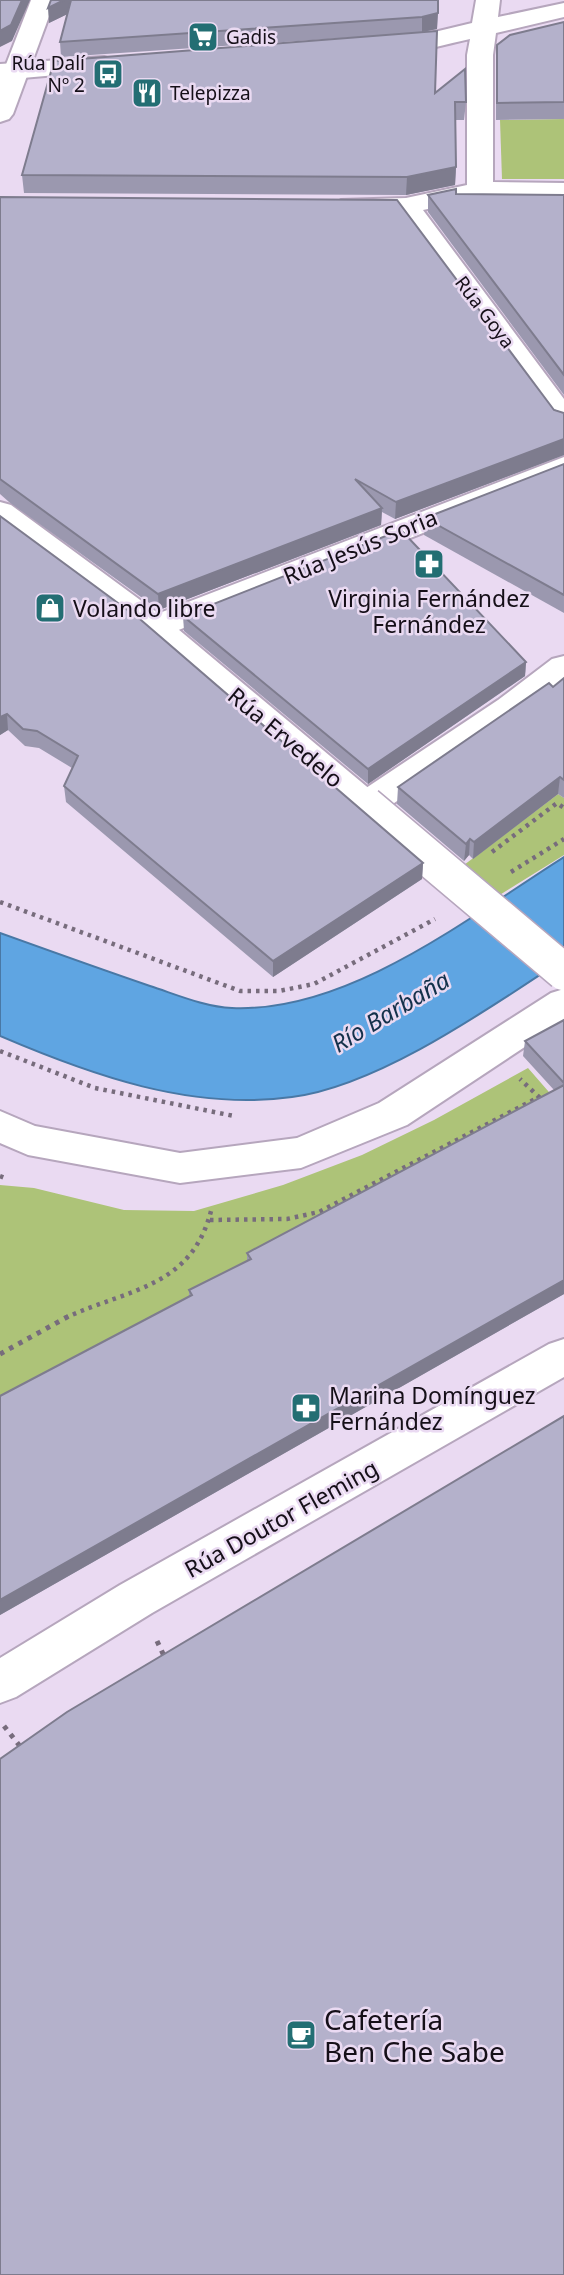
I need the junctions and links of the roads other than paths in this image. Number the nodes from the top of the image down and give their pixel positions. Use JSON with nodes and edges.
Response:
{"nodes":[{"id":1,"x":43,"y":0,"type":"edge"},
{"id":2,"x":488,"y":0,"type":"edge"},
{"id":3,"x":564,"y":10,"type":"edge"},
{"id":4,"x":485,"y":30,"type":"junction"},
{"id":5,"x":353,"y":47,"type":"edge"},
{"id":6,"x":133,"y":63,"type":"edge"},
{"id":7,"x":7,"y":72,"type":"edge"},
{"id":8,"x":0,"y":114,"type":"edge"},
{"id":9,"x":480,"y":190,"type":"junction"},
{"id":10,"x":564,"y":191,"type":"edge"},
{"id":11,"x":323,"y":205,"type":"edge"},
{"id":12,"x":406,"y":206,"type":"junction"},
{"id":13,"x":564,"y":419,"type":"edge"},
{"id":14,"x":564,"y":466,"type":"edge"},
{"id":15,"x":0,"y":512,"type":"edge"},
{"id":16,"x":155,"y":627,"type":"junction"},
{"id":17,"x":564,"y":667,"type":"edge"},
{"id":18,"x":366,"y":805,"type":"junction"},
{"id":19,"x":564,"y":972,"type":"edge"},
{"id":20,"x":564,"y":1003,"type":"edge"},
{"id":21,"x":0,"y":1126,"type":"edge"},
{"id":22,"x":564,"y":1356,"type":"edge"},
{"id":23,"x":0,"y":1682,"type":"edge"}],
"edges":[{"from":1,"to":7,"type":"street"},
{"from":2,"to":4,"type":"street"},
{"from":3,"to":4,"type":"street"},
{"from":4,"to":5,"type":"street"},
{"from":4,"to":9,"type":"street"},
{"from":6,"to":7,"type":"street"},
{"from":7,"to":8,"type":"street"},
{"from":9,"to":10,"type":"street"},
{"from":9,"to":12,"type":"street"},
{"from":11,"to":12,"type":"street"},
{"from":12,"to":13,"type":"street","name":"Rúa Goya"},
{"from":14,"to":16,"type":"street","name":"Rúa Jesús Soria"},
{"from":15,"to":16,"type":"street","name":"Rúa Ervedelo"},
{"from":16,"to":18,"type":"street","name":"Rúa Ervedelo"},
{"from":17,"to":18,"type":"street"},
{"from":18,"to":19,"type":"street","name":"Rúa Ervedelo","bridge":true},
{"from":20,"to":21,"type":"street"},
{"from":22,"to":23,"type":"street","name":"Rúa Doutor Fleming"}]}
